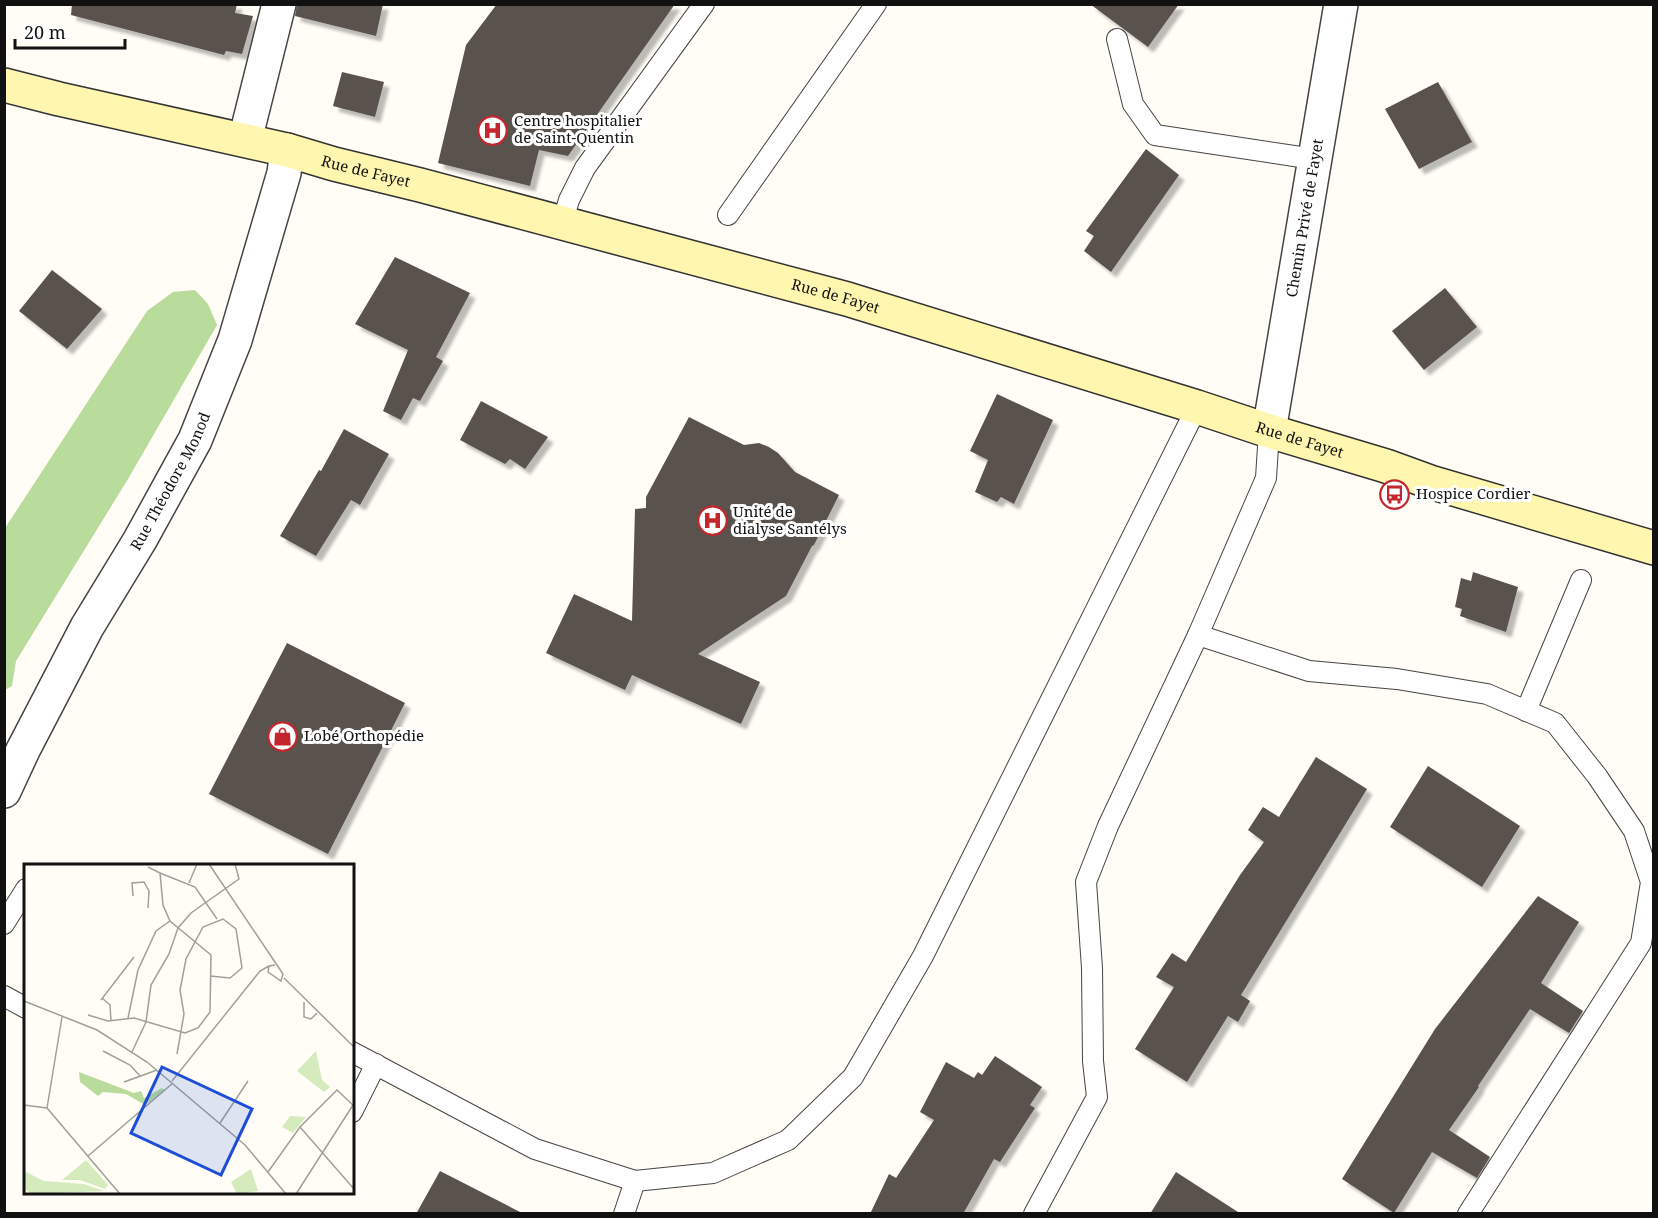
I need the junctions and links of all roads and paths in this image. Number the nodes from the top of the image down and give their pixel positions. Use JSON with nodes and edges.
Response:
{"nodes":[{"id":1,"x":279,"y":4,"type":"edge"},
{"id":2,"x":704,"y":4,"type":"edge"},
{"id":3,"x":876,"y":4,"type":"edge"},
{"id":4,"x":1337,"y":6,"type":"edge"},
{"id":5,"x":1117,"y":39,"type":"dead end"},
{"id":6,"x":4,"y":85,"type":"edge"},
{"id":7,"x":245,"y":140,"type":"junction"},
{"id":8,"x":287,"y":150,"type":"junction"},
{"id":9,"x":1314,"y":159,"type":"junction"},
{"id":10,"x":728,"y":215,"type":"dead end"},
{"id":11,"x":562,"y":224,"type":"junction"},
{"id":12,"x":1197,"y":407,"type":"junction"},
{"id":13,"x":1269,"y":431,"type":"junction"},
{"id":14,"x":1653,"y":548,"type":"edge"},
{"id":15,"x":1581,"y":580,"type":"dead end"},
{"id":16,"x":1198,"y":635,"type":"junction"},
{"id":17,"x":1526,"y":711,"type":"junction"},
{"id":18,"x":4,"y":791,"type":"edge"},
{"id":19,"x":24,"y":892,"type":"edge"},
{"id":20,"x":4,"y":924,"type":"edge"},
{"id":21,"x":4,"y":996,"type":"edge"},
{"id":22,"x":24,"y":1007,"type":"edge"},
{"id":23,"x":354,"y":1053,"type":"edge"},
{"id":24,"x":376,"y":1064,"type":"junction"},
{"id":25,"x":354,"y":1109,"type":"edge"},
{"id":26,"x":635,"y":1181,"type":"junction"},
{"id":27,"x":624,"y":1214,"type":"edge"},
{"id":28,"x":1034,"y":1214,"type":"edge"},
{"id":29,"x":1468,"y":1214,"type":"edge"}],
"edges":[{"from":1,"to":7,"type":"street"},
{"from":2,"to":11,"type":"lane"},
{"from":3,"to":10,"type":"lane"},
{"from":4,"to":9,"type":"street","name":"Chemin Privé de Fayet"},
{"from":5,"to":9,"type":"lane"},
{"from":6,"to":7,"type":"main road","name":"Rue de Fayet"},
{"from":7,"to":8,"type":"main road","name":"Rue de Fayet"},
{"from":8,"to":11,"type":"main road","name":"Rue de Fayet"},
{"from":8,"to":18,"type":"street","name":"Rue Théodore Monod"},
{"from":9,"to":13,"type":"street","name":"Chemin Privé de Fayet"},
{"from":11,"to":12,"type":"main road","name":"Rue de Fayet"},
{"from":12,"to":13,"type":"main road","name":"Rue de Fayet"},
{"from":12,"to":26,"type":"lane"},
{"from":13,"to":14,"type":"main road","name":"Rue de Fayet"},
{"from":13,"to":16,"type":"lane"},
{"from":15,"to":17,"type":"lane"},
{"from":16,"to":17,"type":"lane"},
{"from":16,"to":28,"type":"lane"},
{"from":17,"to":29,"type":"lane"},
{"from":19,"to":20,"type":"lane"},
{"from":21,"to":22,"type":"lane"},
{"from":23,"to":24,"type":"lane"},
{"from":24,"to":25,"type":"lane"},
{"from":24,"to":26,"type":"lane"},
{"from":26,"to":27,"type":"lane"}]}
